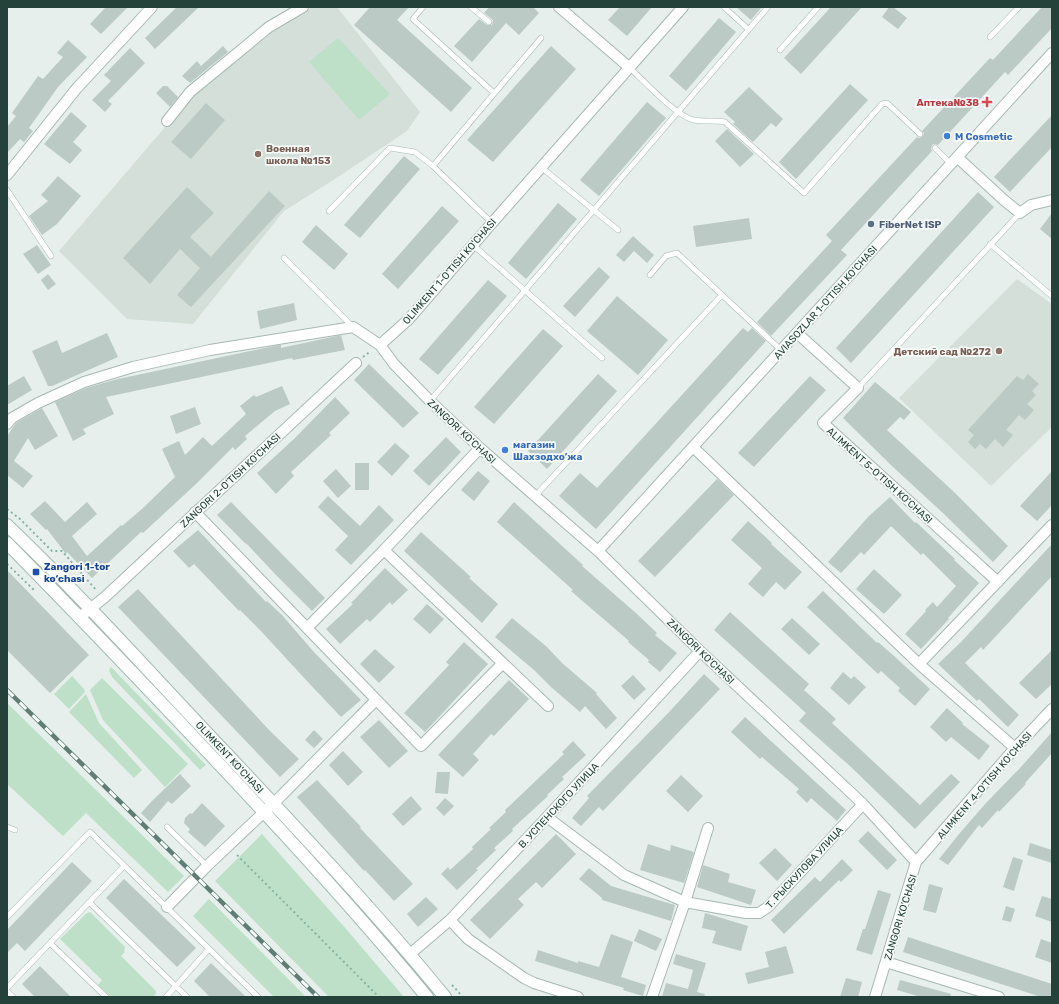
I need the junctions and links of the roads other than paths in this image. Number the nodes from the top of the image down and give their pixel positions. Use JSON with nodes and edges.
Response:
{"nodes":[{"id":1,"x":152,"y":7,"type":"edge"},
{"id":2,"x":303,"y":7,"type":"edge"},
{"id":3,"x":423,"y":7,"type":"edge"},
{"id":4,"x":471,"y":7,"type":"edge"},
{"id":5,"x":559,"y":7,"type":"edge"},
{"id":6,"x":683,"y":7,"type":"edge"},
{"id":7,"x":724,"y":7,"type":"edge"},
{"id":8,"x":768,"y":7,"type":"edge"},
{"id":9,"x":818,"y":7,"type":"edge"},
{"id":10,"x":1019,"y":7,"type":"edge"},
{"id":11,"x":489,"y":22,"type":"dead end"},
{"id":12,"x":748,"y":30,"type":"junction"},
{"id":13,"x":990,"y":37,"type":"dead end"},
{"id":14,"x":541,"y":38,"type":"dead end"},
{"id":15,"x":780,"y":50,"type":"dead end"},
{"id":16,"x":1052,"y":53,"type":"edge"},
{"id":17,"x":630,"y":68,"type":"junction"},
{"id":18,"x":494,"y":93,"type":"junction"},
{"id":19,"x":678,"y":112,"type":"junction"},
{"id":20,"x":167,"y":121,"type":"dead end"},
{"id":21,"x":920,"y":134,"type":"dead end"},
{"id":22,"x":935,"y":148,"type":"dead end"},
{"id":23,"x":954,"y":160,"type":"junction"},
{"id":24,"x":433,"y":166,"type":"junction"},
{"id":25,"x":542,"y":167,"type":"junction"},
{"id":26,"x":7,"y":175,"type":"edge"},
{"id":27,"x":7,"y":190,"type":"edge"},
{"id":28,"x":1052,"y":200,"type":"edge"},
{"id":29,"x":329,"y":211,"type":"dead end"},
{"id":30,"x":1020,"y":213,"type":"junction"},
{"id":31,"x":492,"y":223,"type":"junction"},
{"id":32,"x":618,"y":230,"type":"dead end"},
{"id":33,"x":473,"y":244,"type":"junction"},
{"id":34,"x":990,"y":244,"type":"junction"},
{"id":35,"x":51,"y":256,"type":"dead end"},
{"id":36,"x":284,"y":258,"type":"dead end"},
{"id":37,"x":650,"y":275,"type":"dead end"},
{"id":38,"x":525,"y":290,"type":"junction"},
{"id":39,"x":722,"y":295,"type":"junction"},
{"id":40,"x":1052,"y":296,"type":"edge"},
{"id":41,"x":354,"y":327,"type":"junction"},
{"id":42,"x":797,"y":333,"type":"junction"},
{"id":43,"x":380,"y":345,"type":"junction"},
{"id":44,"x":781,"y":350,"type":"junction"},
{"id":45,"x":602,"y":358,"type":"dead end"},
{"id":46,"x":356,"y":363,"type":"road end"},
{"id":47,"x":858,"y":388,"type":"junction"},
{"id":48,"x":430,"y":402,"type":"junction"},
{"id":49,"x":7,"y":424,"type":"edge"},
{"id":50,"x":693,"y":446,"type":"junction"},
{"id":51,"x":480,"y":448,"type":"junction"},
{"id":52,"x":535,"y":496,"type":"junction"},
{"id":53,"x":196,"y":512,"type":"junction"},
{"id":54,"x":7,"y":525,"type":"edge"},
{"id":55,"x":1052,"y":525,"type":"edge"},
{"id":56,"x":7,"y":543,"type":"edge"},
{"id":57,"x":384,"y":550,"type":"junction"},
{"id":58,"x":598,"y":551,"type":"junction"},
{"id":59,"x":998,"y":582,"type":"junction"},
{"id":60,"x":91,"y":609,"type":"junction"},
{"id":61,"x":80,"y":617,"type":"junction"},
{"id":62,"x":308,"y":627,"type":"junction"},
{"id":63,"x":700,"y":650,"type":"junction"},
{"id":64,"x":503,"y":663,"type":"junction"},
{"id":65,"x":919,"y":664,"type":"junction"},
{"id":66,"x":376,"y":700,"type":"junction"},
{"id":67,"x":548,"y":706,"type":"dead end"},
{"id":68,"x":1052,"y":709,"type":"edge"},
{"id":69,"x":1015,"y":748,"type":"junction"},
{"id":70,"x":274,"y":804,"type":"junction"},
{"id":71,"x":863,"y":804,"type":"junction"},
{"id":72,"x":265,"y":812,"type":"junction"},
{"id":73,"x":547,"y":817,"type":"junction"},
{"id":74,"x":7,"y":827,"type":"edge"},
{"id":75,"x":167,"y":827,"type":"dead end"},
{"id":76,"x":708,"y":828,"type":"dead end"},
{"id":77,"x":15,"y":830,"type":"dead end"},
{"id":78,"x":916,"y":862,"type":"junction"},
{"id":79,"x":124,"y":866,"type":"junction"},
{"id":80,"x":207,"y":866,"type":"junction"},
{"id":81,"x":89,"y":902,"type":"junction"},
{"id":82,"x":685,"y":902,"type":"junction"},
{"id":83,"x":166,"y":907,"type":"junction"},
{"id":84,"x":7,"y":917,"type":"edge"},
{"id":85,"x":450,"y":920,"type":"junction"},
{"id":86,"x":50,"y":943,"type":"junction"},
{"id":87,"x":209,"y":950,"type":"junction"},
{"id":88,"x":410,"y":954,"type":"junction"},
{"id":89,"x":886,"y":962,"type":"junction"},
{"id":90,"x":176,"y":986,"type":"junction"},
{"id":91,"x":7,"y":990,"type":"edge"},
{"id":92,"x":13,"y":997,"type":"edge"},
{"id":93,"x":106,"y":997,"type":"edge"},
{"id":94,"x":166,"y":997,"type":"edge"},
{"id":95,"x":187,"y":997,"type":"edge"},
{"id":96,"x":258,"y":997,"type":"edge"},
{"id":97,"x":427,"y":997,"type":"edge"},
{"id":98,"x":445,"y":997,"type":"edge"},
{"id":99,"x":578,"y":997,"type":"edge"},
{"id":100,"x":652,"y":997,"type":"edge"},
{"id":101,"x":875,"y":997,"type":"edge"},
{"id":102,"x":999,"y":997,"type":"edge"}],
"edges":[{"from":1,"to":26,"type":"street"},
{"from":2,"to":20,"type":"street"},
{"from":3,"to":18,"type":"lane"},
{"from":4,"to":11,"type":"lane"},
{"from":5,"to":17,"type":"street"},
{"from":6,"to":17,"type":"street","name":"OLIMKENT 1-O'TISH KO'CHASI"},
{"from":7,"to":12,"type":"lane"},
{"from":8,"to":12,"type":"lane"},
{"from":9,"to":15,"type":"lane"},
{"from":10,"to":13,"type":"lane"},
{"from":12,"to":19,"type":"lane"},
{"from":14,"to":18,"type":"lane"},
{"from":16,"to":23,"type":"street","name":"AVIASOZLAR 1-O'TISH KO'CHASI"},
{"from":17,"to":19,"type":"lane"},
{"from":17,"to":25,"type":"street","name":"OLIMKENT 1-O'TISH KO'CHASI"},
{"from":18,"to":24,"type":"lane"},
{"from":19,"to":21,"type":"lane"},
{"from":19,"to":38,"type":"lane"},
{"from":22,"to":23,"type":"lane"},
{"from":23,"to":30,"type":"street"},
{"from":23,"to":42,"type":"street","name":"AVIASOZLAR 1-O'TISH KO'CHASI"},
{"from":24,"to":29,"type":"lane"},
{"from":24,"to":31,"type":"lane"},
{"from":25,"to":31,"type":"street","name":"OLIMKENT 1-O'TISH KO'CHASI"},
{"from":25,"to":32,"type":"lane"},
{"from":27,"to":35,"type":"lane"},
{"from":28,"to":30,"type":"street"},
{"from":30,"to":34,"type":"lane"},
{"from":31,"to":33,"type":"street","name":"OLIMKENT 1-O'TISH KO'CHASI"},
{"from":33,"to":38,"type":"lane"},
{"from":33,"to":43,"type":"street","name":"OLIMKENT 1-O'TISH KO'CHASI"},
{"from":34,"to":40,"type":"lane"},
{"from":34,"to":47,"type":"lane"},
{"from":36,"to":41,"type":"lane"},
{"from":37,"to":39,"type":"lane"},
{"from":38,"to":45,"type":"lane"},
{"from":38,"to":48,"type":"lane"},
{"from":39,"to":44,"type":"lane"},
{"from":39,"to":52,"type":"lane"},
{"from":41,"to":43,"type":"street"},
{"from":41,"to":49,"type":"street"},
{"from":42,"to":44,"type":"street","name":"AVIASOZLAR 1-O'TISH KO'CHASI"},
{"from":42,"to":47,"type":"street"},
{"from":43,"to":48,"type":"street","name":"ZANGORI KO'CHASI"},
{"from":44,"to":50,"type":"street","name":"AVIASOZLAR 1-O'TISH KO'CHASI"},
{"from":46,"to":53,"type":"street","name":"ZANGORI 2-O'TISH KO'CHASI"},
{"from":47,"to":59,"type":"street","name":"ALIMKENT 5-O'TISH KO'CHASI"},
{"from":48,"to":51,"type":"street","name":"ZANGORI KO'CHASI"},
{"from":50,"to":58,"type":"street","name":"AVIASOZLAR 1-O'TISH KO'CHASI"},
{"from":50,"to":65,"type":"street"},
{"from":51,"to":52,"type":"street","name":"ZANGORI KO'CHASI"},
{"from":51,"to":57,"type":"street"},
{"from":52,"to":58,"type":"street","name":"ZANGORI KO'CHASI"},
{"from":53,"to":60,"type":"street","name":"ZANGORI 2-O'TISH KO'CHASI"},
{"from":53,"to":62,"type":"street"},
{"from":54,"to":60,"type":"main road","name":"OLIMKENT KO'CHASI"},
{"from":55,"to":59,"type":"street"},
{"from":56,"to":61,"type":"main road","name":"OLIMKENT KO'CHASI"},
{"from":57,"to":62,"type":"street"},
{"from":57,"to":64,"type":"street"},
{"from":58,"to":63,"type":"street","name":"ZANGORI KO'CHASI"},
{"from":59,"to":65,"type":"street"},
{"from":60,"to":61,"type":"street","name":"ZANGORI 2-O'TISH KO'CHASI"},
{"from":60,"to":70,"type":"main road","name":"OLIMKENT KO'CHASI"},
{"from":61,"to":72,"type":"main road","name":"OLIMKENT KO'CHASI"},
{"from":62,"to":66,"type":"street"},
{"from":63,"to":71,"type":"street","name":"ZANGORI KO'CHASI"},
{"from":63,"to":73,"type":"street","name":"В. УСПЕНСКОГО УЛИЦА"},
{"from":64,"to":66,"type":"street"},
{"from":64,"to":67,"type":"street"},
{"from":65,"to":69,"type":"street"},
{"from":66,"to":70,"type":"street"},
{"from":68,"to":69,"type":"street","name":"ALIMKENT 4-O'TISH KO'CHASI"},
{"from":69,"to":78,"type":"street","name":"ALIMKENT 4-O'TISH KO'CHASI"},
{"from":70,"to":72,"type":"street"},
{"from":70,"to":88,"type":"main road","name":"OLIMKENT KO'CHASI"},
{"from":71,"to":78,"type":"street","name":"ZANGORI KO'CHASI"},
{"from":71,"to":82,"type":"street","name":"Т. РЫСКУЛОВА УЛИЦА"},
{"from":72,"to":80,"type":"street"},
{"from":72,"to":97,"type":"main road","name":"OLIMKENT KO'CHASI"},
{"from":73,"to":82,"type":"street","name":"Т. РЫСКУЛОВА УЛИЦА"},
{"from":73,"to":85,"type":"street","name":"В. УСПЕНСКОГО УЛИЦА"},
{"from":74,"to":77,"type":"lane"},
{"from":75,"to":80,"type":"lane"},
{"from":76,"to":82,"type":"street"},
{"from":78,"to":89,"type":"street","name":"ZANGORI KO'CHASI"},
{"from":79,"to":81,"type":"lane"},
{"from":79,"to":83,"type":"lane"},
{"from":79,"to":84,"type":"lane"},
{"from":80,"to":83,"type":"street"},
{"from":81,"to":86,"type":"lane"},
{"from":81,"to":90,"type":"lane"},
{"from":82,"to":100,"type":"street"},
{"from":83,"to":87,"type":"lane"},
{"from":85,"to":88,"type":"street","name":"В. УСПЕНСКОГО УЛИЦА"},
{"from":85,"to":99,"type":"street"},
{"from":86,"to":91,"type":"lane"},
{"from":86,"to":93,"type":"lane"},
{"from":87,"to":90,"type":"lane"},
{"from":87,"to":96,"type":"lane"},
{"from":88,"to":98,"type":"main road","name":"OLIMKENT KO'CHASI"},
{"from":89,"to":101,"type":"street","name":"ZANGORI KO'CHASI"},
{"from":89,"to":102,"type":"street"},
{"from":90,"to":94,"type":"lane"},
{"from":90,"to":95,"type":"lane"},
{"from":91,"to":92,"type":"lane"}]}
